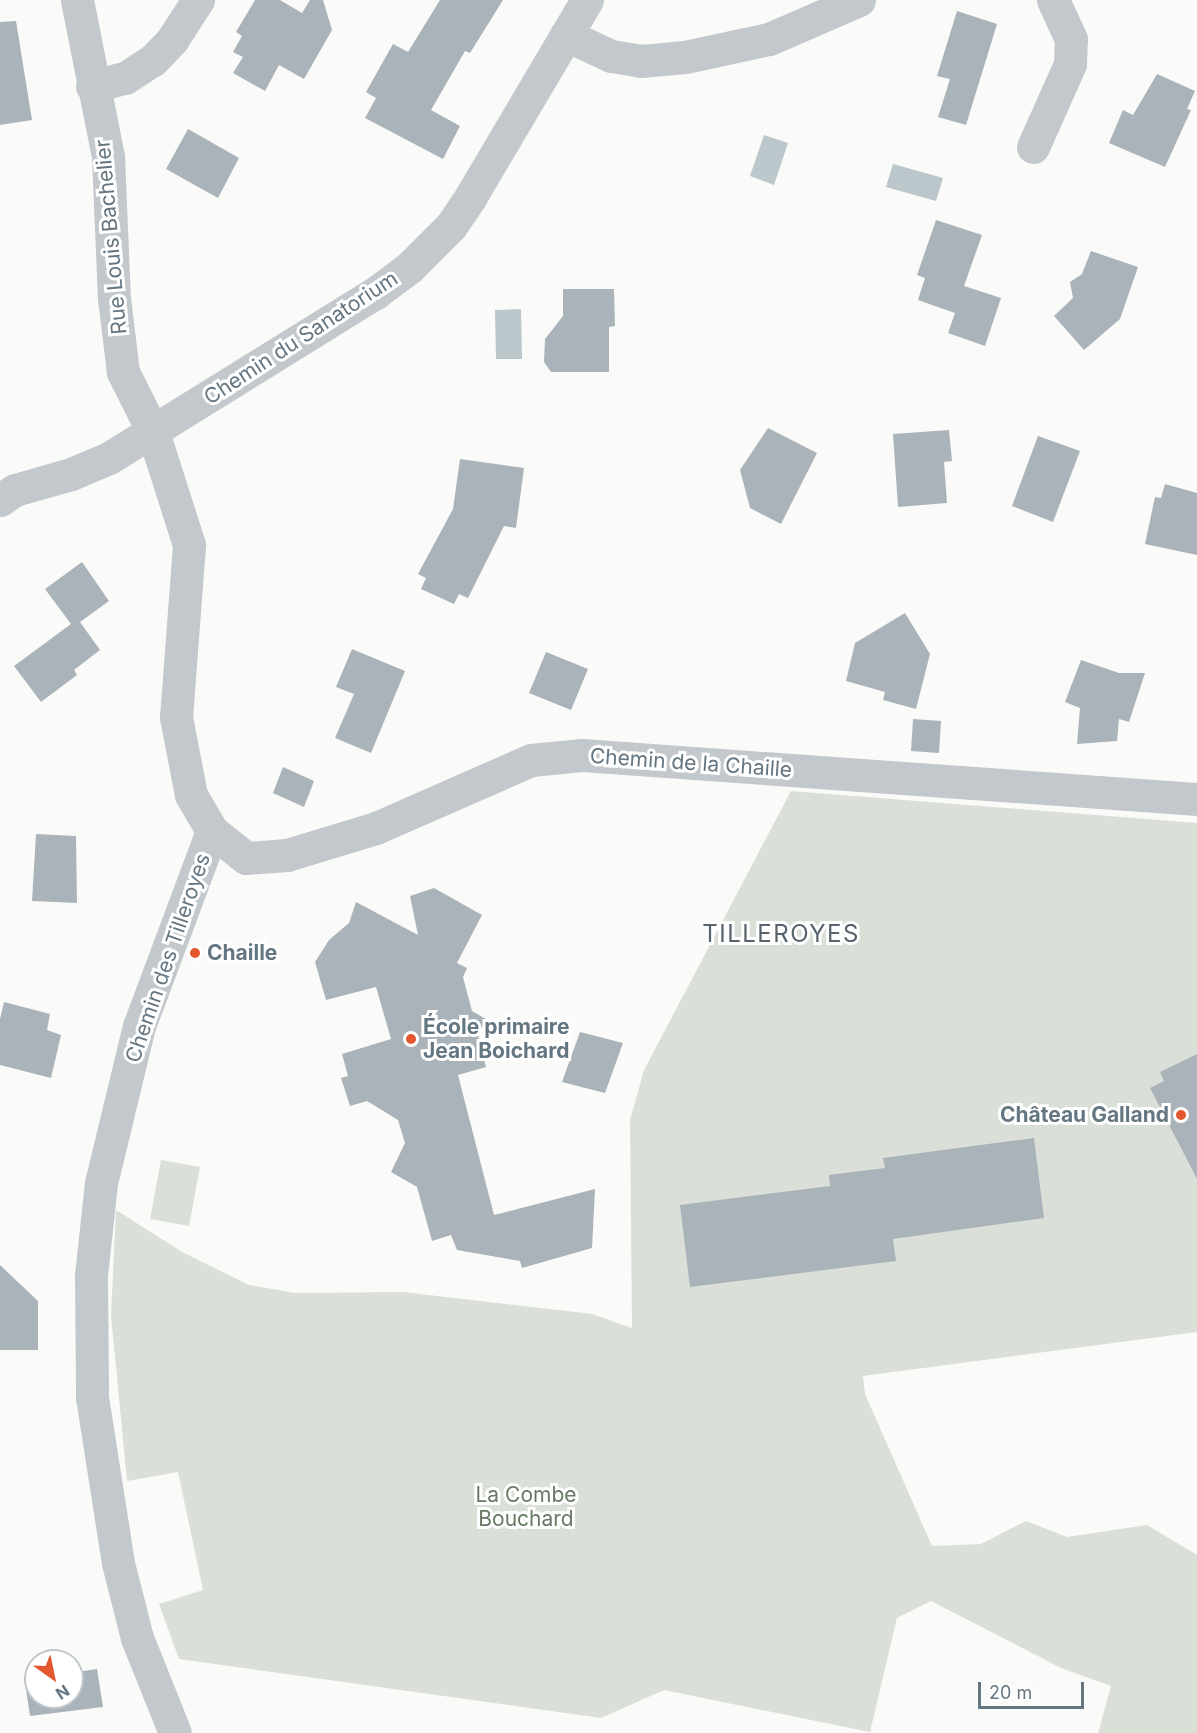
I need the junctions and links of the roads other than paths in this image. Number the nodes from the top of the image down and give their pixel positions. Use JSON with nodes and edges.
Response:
{"nodes":[{"id":1,"x":77,"y":0,"type":"edge"},
{"id":2,"x":198,"y":0,"type":"edge"},
{"id":3,"x":587,"y":0,"type":"edge"},
{"id":4,"x":859,"y":0,"type":"edge"},
{"id":5,"x":1053,"y":0,"type":"edge"},
{"id":6,"x":566,"y":35,"type":"junction"},
{"id":7,"x":92,"y":86,"type":"junction"},
{"id":8,"x":1033,"y":147,"type":"dead end"},
{"id":9,"x":153,"y":432,"type":"junction"},
{"id":10,"x":0,"y":500,"type":"edge"},
{"id":11,"x":1197,"y":799,"type":"edge"},
{"id":12,"x":212,"y":831,"type":"junction"},
{"id":13,"x":175,"y":1733,"type":"edge"}],
"edges":[{"from":1,"to":7,"type":"street","name":"Rue Louis Bachelier"},
{"from":2,"to":7,"type":"street"},
{"from":3,"to":6,"type":"street","name":"Chemin du Sanatorium"},
{"from":4,"to":6,"type":"street"},
{"from":5,"to":8,"type":"street"},
{"from":6,"to":9,"type":"street","name":"Chemin du Sanatorium"},
{"from":7,"to":9,"type":"street","name":"Rue Louis Bachelier"},
{"from":9,"to":10,"type":"street","name":"Chemin du Sanatorium"},
{"from":9,"to":12,"type":"street","name":"Chemin des Tilleroyes"},
{"from":11,"to":12,"type":"street","name":"Chemin de la Chaille"},
{"from":12,"to":13,"type":"street","name":"Chemin des Tilleroyes"}]}
